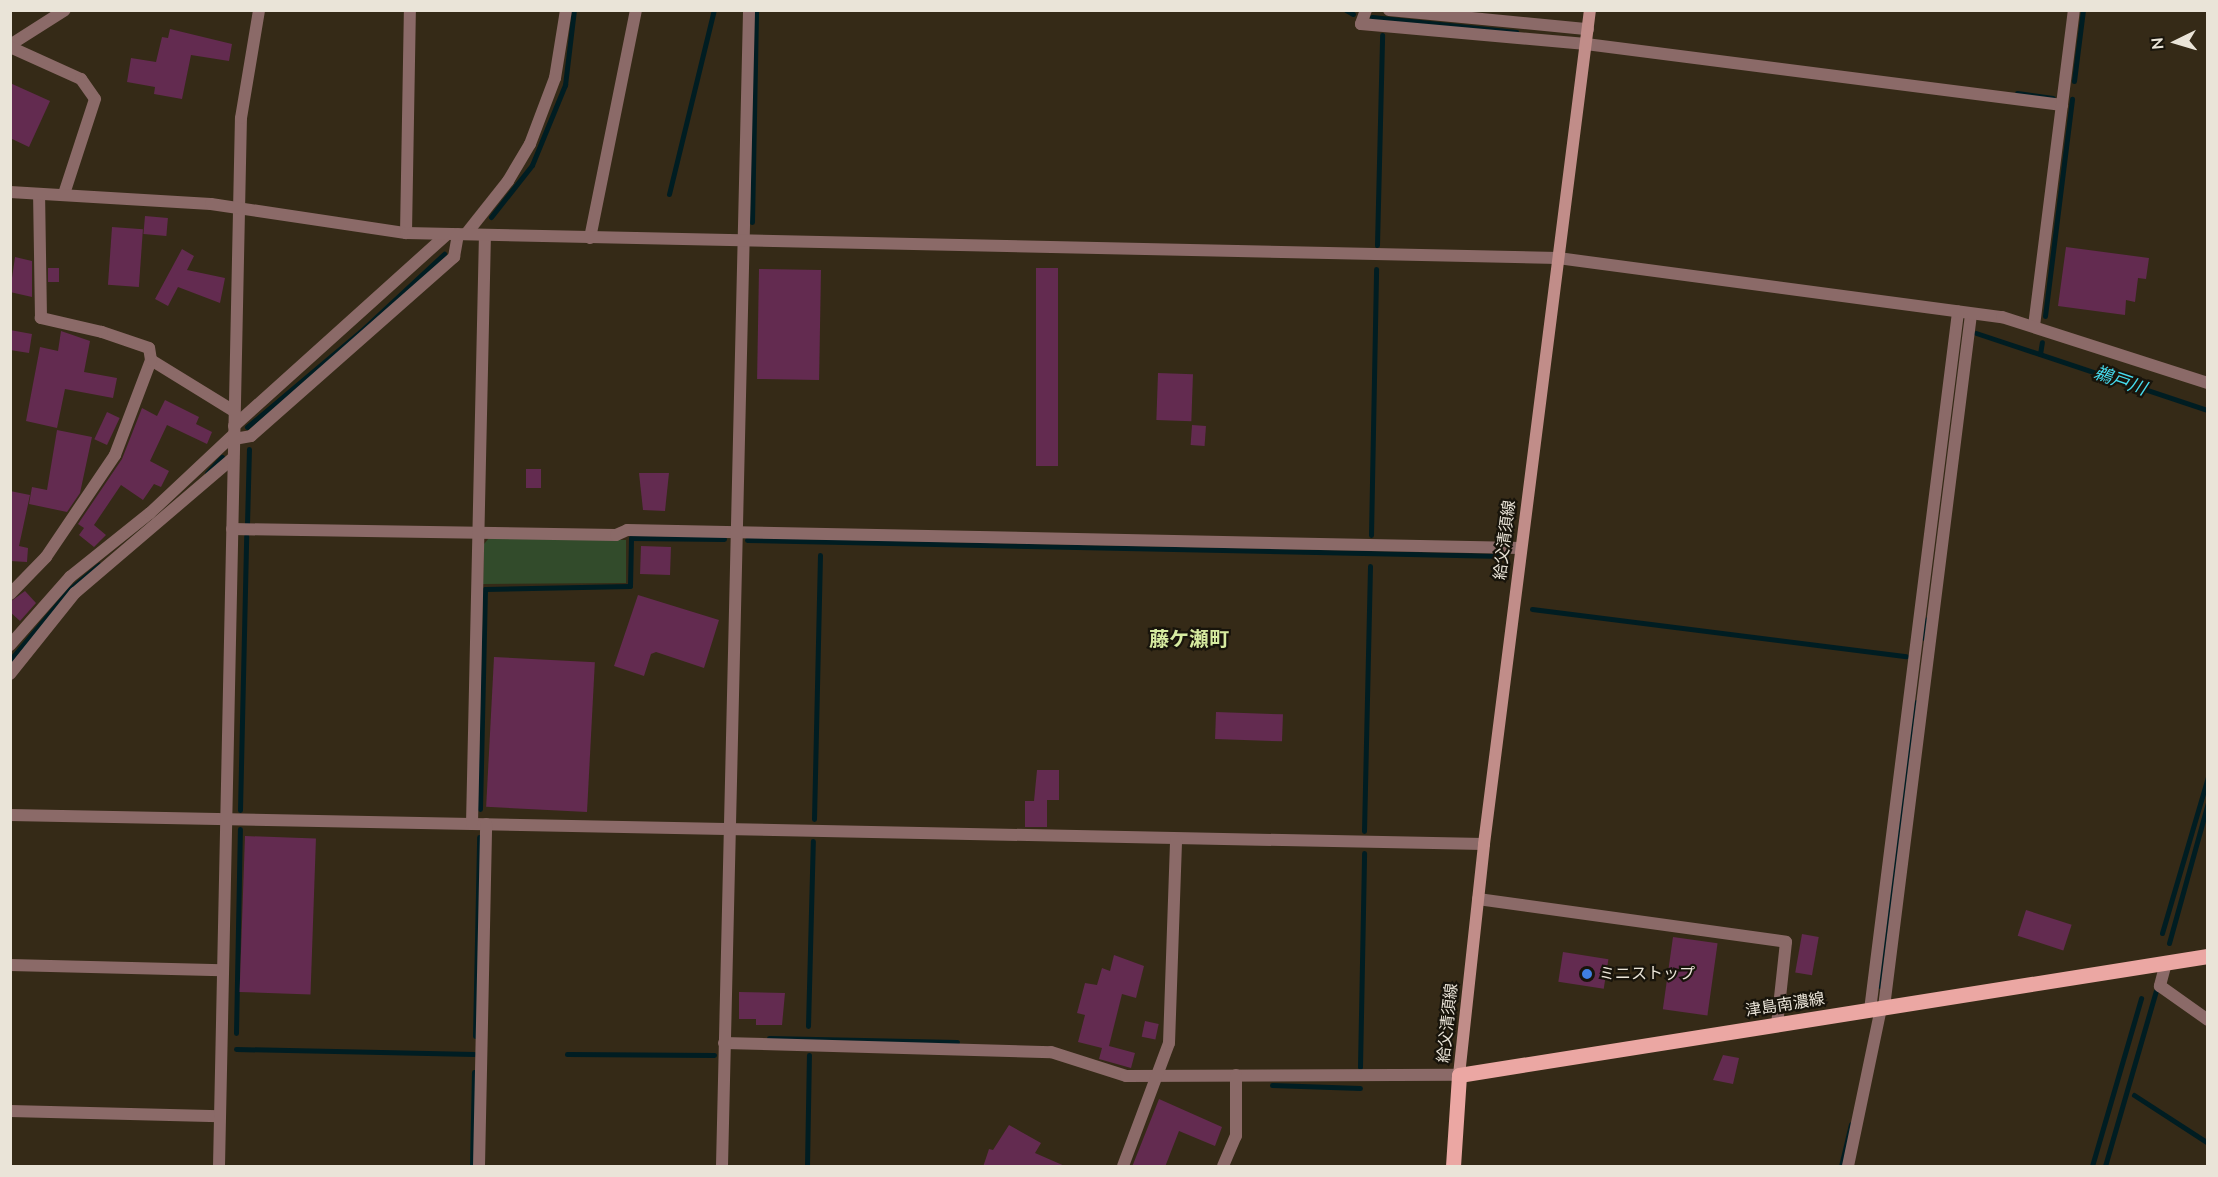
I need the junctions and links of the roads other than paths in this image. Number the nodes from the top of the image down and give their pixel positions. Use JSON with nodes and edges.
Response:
{"nodes":[{"id":1,"x":65,"y":10,"type":"edge"},
{"id":2,"x":259,"y":10,"type":"edge"},
{"id":3,"x":410,"y":10,"type":"edge"},
{"id":4,"x":566,"y":10,"type":"edge"},
{"id":5,"x":636,"y":10,"type":"edge"},
{"id":6,"x":749,"y":10,"type":"edge"},
{"id":7,"x":1366,"y":10,"type":"edge"},
{"id":8,"x":1389,"y":10,"type":"edge"},
{"id":9,"x":1590,"y":10,"type":"edge"},
{"id":10,"x":2074,"y":10,"type":"edge"},
{"id":11,"x":1588,"y":28,"type":"junction"},
{"id":12,"x":1586,"y":44,"type":"junction"},
{"id":13,"x":10,"y":46,"type":"edge"},
{"id":14,"x":2062,"y":105,"type":"junction"},
{"id":15,"x":10,"y":192,"type":"edge"},
{"id":16,"x":39,"y":194,"type":"junction"},
{"id":17,"x":64,"y":194,"type":"junction"},
{"id":18,"x":238,"y":208,"type":"junction"},
{"id":19,"x":406,"y":233,"type":"junction"},
{"id":20,"x":457,"y":234,"type":"junction"},
{"id":21,"x":485,"y":235,"type":"junction"},
{"id":22,"x":590,"y":238,"type":"junction"},
{"id":23,"x":744,"y":242,"type":"junction"},
{"id":24,"x":1558,"y":258,"type":"junction"},
{"id":25,"x":1958,"y":312,"type":"junction"},
{"id":26,"x":1971,"y":314,"type":"junction"},
{"id":27,"x":2034,"y":326,"type":"junction"},
{"id":28,"x":151,"y":360,"type":"junction"},
{"id":29,"x":2208,"y":383,"type":"edge"},
{"id":30,"x":234,"y":411,"type":"junction"},
{"id":31,"x":234,"y":433,"type":"junction"},
{"id":32,"x":233,"y":458,"type":"junction"},
{"id":33,"x":232,"y":529,"type":"junction"},
{"id":34,"x":479,"y":532,"type":"junction"},
{"id":35,"x":736,"y":532,"type":"junction"},
{"id":36,"x":1521,"y":548,"type":"junction"},
{"id":37,"x":10,"y":594,"type":"edge"},
{"id":38,"x":10,"y":623,"type":"edge"},
{"id":39,"x":24,"y":626,"type":"junction"},
{"id":40,"x":1916,"y":644,"type":"junction"},
{"id":41,"x":10,"y":645,"type":"edge"},
{"id":42,"x":1931,"y":646,"type":"junction"},
{"id":43,"x":10,"y":674,"type":"edge"},
{"id":44,"x":10,"y":814,"type":"edge"},
{"id":45,"x":226,"y":818,"type":"junction"},
{"id":46,"x":472,"y":824,"type":"junction"},
{"id":47,"x":486,"y":824,"type":"junction"},
{"id":48,"x":729,"y":830,"type":"junction"},
{"id":49,"x":1176,"y":840,"type":"junction"},
{"id":50,"x":1484,"y":844,"type":"junction"},
{"id":51,"x":1478,"y":900,"type":"junction"},
{"id":52,"x":2208,"y":956,"type":"edge"},
{"id":53,"x":2166,"y":963,"type":"junction"},
{"id":54,"x":10,"y":965,"type":"edge"},
{"id":55,"x":222,"y":970,"type":"junction"},
{"id":56,"x":1878,"y":1008,"type":"junction"},
{"id":57,"x":2208,"y":1020,"type":"edge"},
{"id":58,"x":1777,"y":1024,"type":"junction"},
{"id":59,"x":724,"y":1043,"type":"junction"},
{"id":60,"x":1236,"y":1075,"type":"junction"},
{"id":61,"x":1459,"y":1075,"type":"junction"},
{"id":62,"x":1157,"y":1076,"type":"junction"},
{"id":63,"x":10,"y":1112,"type":"edge"},
{"id":64,"x":220,"y":1116,"type":"junction"},
{"id":65,"x":219,"y":1167,"type":"edge"},
{"id":66,"x":479,"y":1167,"type":"edge"},
{"id":67,"x":722,"y":1167,"type":"edge"},
{"id":68,"x":1123,"y":1167,"type":"edge"},
{"id":69,"x":1223,"y":1167,"type":"edge"},
{"id":70,"x":1453,"y":1167,"type":"edge"},
{"id":71,"x":1848,"y":1167,"type":"edge"}],
"edges":[{"from":1,"to":13,"type":"street"},
{"from":2,"to":18,"type":"street"},
{"from":3,"to":19,"type":"street"},
{"from":4,"to":20,"type":"street"},
{"from":5,"to":22,"type":"street"},
{"from":6,"to":23,"type":"street"},
{"from":7,"to":12,"type":"street"},
{"from":8,"to":11,"type":"street"},
{"from":9,"to":11,"type":"main road","name":"給父清須線"},
{"from":10,"to":14,"type":"street"},
{"from":11,"to":12,"type":"main road","name":"給父清須線"},
{"from":12,"to":14,"type":"street"},
{"from":12,"to":24,"type":"main road","name":"給父清須線"},
{"from":13,"to":17,"type":"street"},
{"from":14,"to":27,"type":"street"},
{"from":15,"to":16,"type":"street"},
{"from":16,"to":17,"type":"street"},
{"from":16,"to":28,"type":"street"},
{"from":17,"to":18,"type":"street"},
{"from":18,"to":19,"type":"street"},
{"from":18,"to":30,"type":"street"},
{"from":19,"to":20,"type":"street"},
{"from":20,"to":21,"type":"street"},
{"from":20,"to":31,"type":"street"},
{"from":20,"to":31,"type":"street"},
{"from":21,"to":22,"type":"street"},
{"from":21,"to":34,"type":"street"},
{"from":22,"to":23,"type":"street"},
{"from":23,"to":24,"type":"street"},
{"from":23,"to":35,"type":"street"},
{"from":24,"to":25,"type":"street"},
{"from":24,"to":36,"type":"main road","name":"給父清須線"},
{"from":25,"to":26,"type":"street"},
{"from":25,"to":40,"type":"street"},
{"from":26,"to":27,"type":"street"},
{"from":26,"to":42,"type":"street"},
{"from":27,"to":29,"type":"street"},
{"from":28,"to":30,"type":"street"},
{"from":28,"to":37,"type":"street"},
{"from":30,"to":31,"type":"street"},
{"from":31,"to":32,"type":"street"},
{"from":31,"to":39,"type":"street"},
{"from":32,"to":33,"type":"street"},
{"from":32,"to":43,"type":"street"},
{"from":33,"to":34,"type":"street"},
{"from":33,"to":45,"type":"street"},
{"from":34,"to":35,"type":"street"},
{"from":34,"to":46,"type":"street"},
{"from":35,"to":36,"type":"street"},
{"from":35,"to":48,"type":"street"},
{"from":36,"to":50,"type":"main road","name":"給父清須線"},
{"from":38,"to":39,"type":"street"},
{"from":39,"to":41,"type":"street"},
{"from":40,"to":42,"type":"street"},
{"from":40,"to":56,"type":"street"},
{"from":42,"to":56,"type":"street"},
{"from":44,"to":45,"type":"street"},
{"from":45,"to":46,"type":"street"},
{"from":45,"to":55,"type":"street"},
{"from":46,"to":47,"type":"street"},
{"from":47,"to":48,"type":"street"},
{"from":47,"to":66,"type":"street"},
{"from":48,"to":49,"type":"street"},
{"from":48,"to":59,"type":"street"},
{"from":49,"to":50,"type":"street"},
{"from":49,"to":62,"type":"street"},
{"from":50,"to":51,"type":"main road","name":"給父清須線"},
{"from":51,"to":58,"type":"street"},
{"from":51,"to":61,"type":"main road","name":"給父清須線"},
{"from":52,"to":53,"type":"main road","name":"津島南濃線"},
{"from":53,"to":56,"type":"main road","name":"津島南濃線"},
{"from":53,"to":57,"type":"street"},
{"from":54,"to":55,"type":"street"},
{"from":55,"to":64,"type":"street"},
{"from":56,"to":58,"type":"main road","name":"津島南濃線"},
{"from":56,"to":71,"type":"street"},
{"from":58,"to":61,"type":"main road","name":"津島南濃線"},
{"from":59,"to":62,"type":"street"},
{"from":59,"to":67,"type":"street"},
{"from":60,"to":61,"type":"street"},
{"from":60,"to":62,"type":"street"},
{"from":60,"to":69,"type":"street"},
{"from":61,"to":70,"type":"main road"},
{"from":62,"to":68,"type":"street"},
{"from":63,"to":64,"type":"street"},
{"from":64,"to":65,"type":"street"}]}
